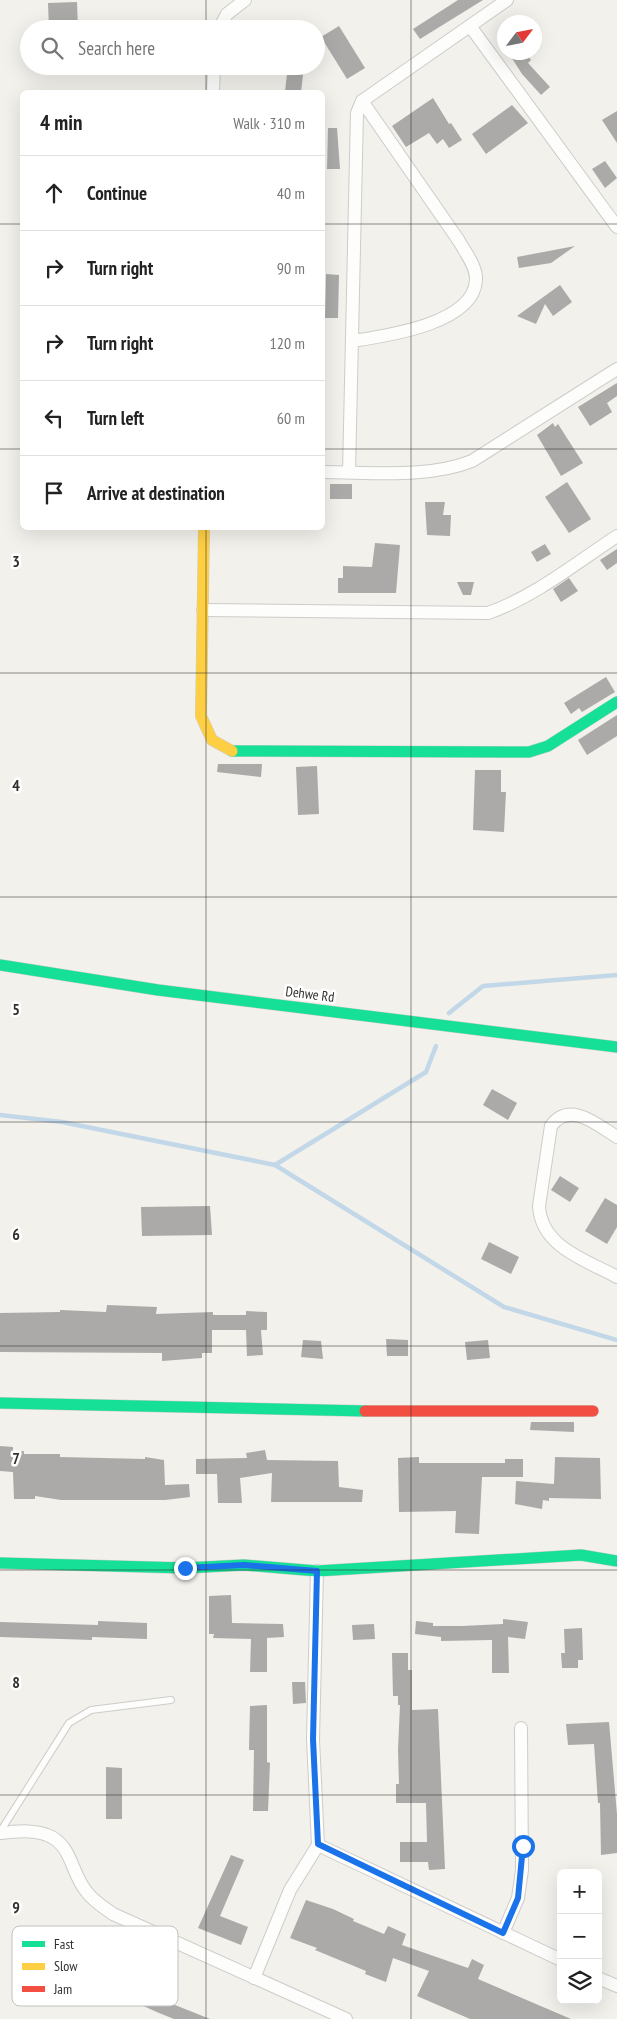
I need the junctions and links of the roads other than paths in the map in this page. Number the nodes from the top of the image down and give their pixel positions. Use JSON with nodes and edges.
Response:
{"nodes":[{"id":1,"x":245,"y":0,"type":"edge"},
{"id":2,"x":507,"y":0,"type":"edge"},
{"id":3,"x":224,"y":20,"type":"edge"},
{"id":4,"x":470,"y":26,"type":"junction"},
{"id":5,"x":214,"y":75,"type":"edge"},
{"id":6,"x":213,"y":90,"type":"edge"},
{"id":7,"x":362,"y":101,"type":"junction"},
{"id":8,"x":617,"y":227,"type":"edge"},
{"id":9,"x":352,"y":341,"type":"junction"},
{"id":10,"x":617,"y":369,"type":"edge"},
{"id":11,"x":325,"y":472,"type":"edge"},
{"id":12,"x":349,"y":472,"type":"junction"},
{"id":13,"x":204,"y":530,"type":"edge"},
{"id":14,"x":617,"y":536,"type":"edge"},
{"id":15,"x":202,"y":610,"type":"junction"},
{"id":16,"x":617,"y":702,"type":"edge"},
{"id":17,"x":0,"y":965,"type":"edge"},
{"id":18,"x":617,"y":1047,"type":"edge"},
{"id":19,"x":617,"y":1137,"type":"edge"},
{"id":20,"x":617,"y":1277,"type":"edge"},
{"id":21,"x":0,"y":1402,"type":"edge"},
{"id":22,"x":593,"y":1411,"type":"dead end"},
{"id":23,"x":617,"y":1562,"type":"edge"},
{"id":24,"x":0,"y":1563,"type":"edge"},
{"id":25,"x":317,"y":1571,"type":"junction"},
{"id":26,"x":171,"y":1700,"type":"dead end"},
{"id":27,"x":521,"y":1728,"type":"dead end"},
{"id":28,"x":0,"y":1832,"type":"edge"},
{"id":29,"x":318,"y":1844,"type":"junction"},
{"id":30,"x":139,"y":1926,"type":"edge"},
{"id":31,"x":503,"y":1933,"type":"junction"},
{"id":32,"x":178,"y":1944,"type":"edge"},
{"id":33,"x":559,"y":1959,"type":"edge"},
{"id":34,"x":254,"y":1978,"type":"junction"},
{"id":35,"x":602,"y":1980,"type":"edge"},
{"id":36,"x":617,"y":1986,"type":"edge"},
{"id":37,"x":346,"y":2019,"type":"edge"}],
"edges":[{"from":1,"to":3,"type":"street"},
{"from":2,"to":4,"type":"street"},
{"from":4,"to":7,"type":"street"},
{"from":4,"to":8,"type":"street"},
{"from":5,"to":6,"type":"street"},
{"from":7,"to":9,"type":"street"},
{"from":7,"to":9,"type":"street"},
{"from":9,"to":12,"type":"street"},
{"from":10,"to":12,"type":"street"},
{"from":11,"to":12,"type":"street"},
{"from":13,"to":15,"type":"street"},
{"from":14,"to":15,"type":"street"},
{"from":15,"to":16,"type":"street"},
{"from":17,"to":18,"type":"street","name":"Dehwe Rd"},
{"from":19,"to":20,"type":"street"},
{"from":21,"to":22,"type":"street"},
{"from":23,"to":25,"type":"street"},
{"from":24,"to":25,"type":"street"},
{"from":25,"to":29,"type":"street"},
{"from":26,"to":28,"type":"lane"},
{"from":27,"to":31,"type":"street"},
{"from":28,"to":30,"type":"street"},
{"from":29,"to":31,"type":"street"},
{"from":29,"to":34,"type":"street"},
{"from":31,"to":33,"type":"street"},
{"from":32,"to":34,"type":"street"},
{"from":34,"to":37,"type":"street"},
{"from":35,"to":36,"type":"street"}]}
